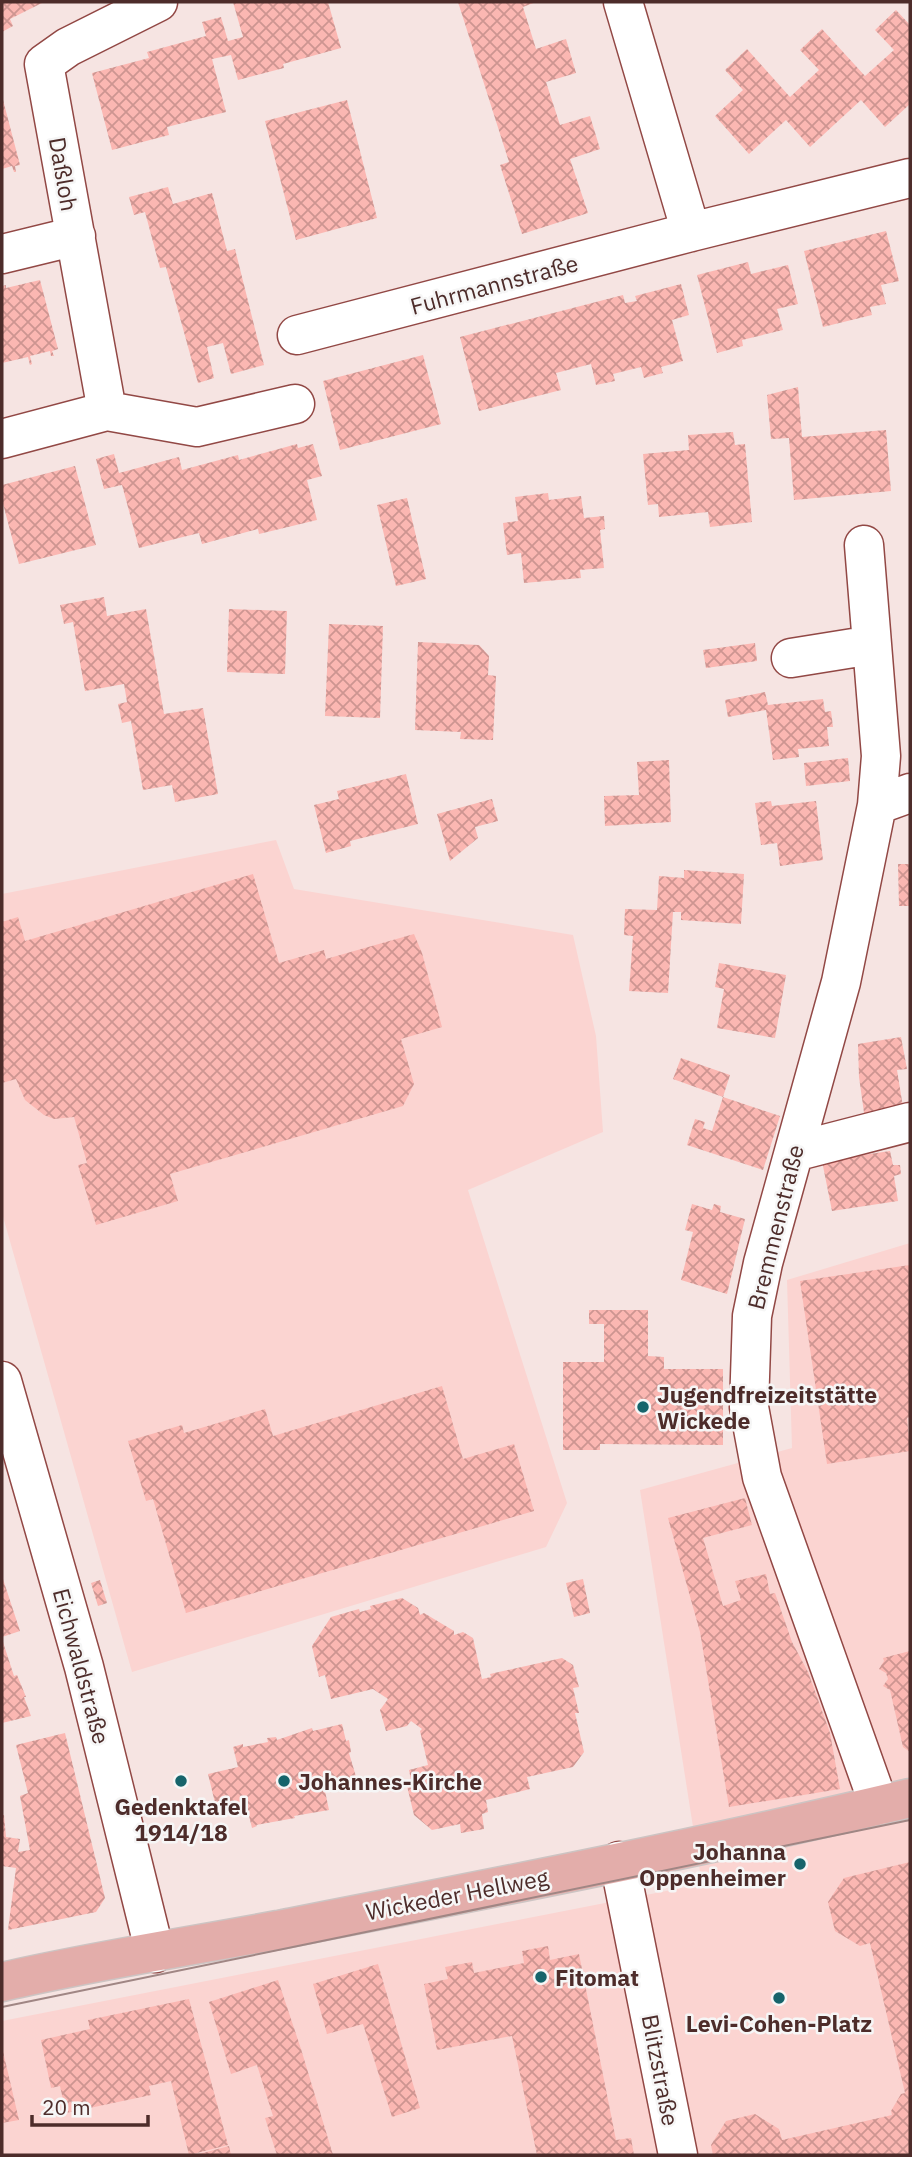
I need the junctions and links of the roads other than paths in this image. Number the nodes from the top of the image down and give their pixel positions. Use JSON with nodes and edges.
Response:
{"nodes":[{"id":1,"x":158,"y":2,"type":"edge"},
{"id":2,"x":623,"y":2,"type":"edge"},
{"id":3,"x":910,"y":178,"type":"edge"},
{"id":4,"x":691,"y":232,"type":"junction"},
{"id":5,"x":76,"y":236,"type":"junction"},
{"id":6,"x":2,"y":254,"type":"edge"},
{"id":7,"x":297,"y":335,"type":"dead end"},
{"id":8,"x":295,"y":404,"type":"dead end"},
{"id":9,"x":107,"y":411,"type":"junction"},
{"id":10,"x":2,"y":439,"type":"edge"},
{"id":11,"x":864,"y":545,"type":"dead end"},
{"id":12,"x":872,"y":645,"type":"junction"},
{"id":13,"x":791,"y":658,"type":"dead end"},
{"id":14,"x":893,"y":799,"type":"edge"},
{"id":15,"x":910,"y":1122,"type":"edge"},
{"id":16,"x":794,"y":1152,"type":"junction"},
{"id":17,"x":2,"y":1381,"type":"edge"},
{"id":18,"x":895,"y":1802,"type":"edge"},
{"id":19,"x":619,"y":1861,"type":"junction"},
{"id":20,"x":155,"y":1953,"type":"junction"},
{"id":21,"x":2,"y":1982,"type":"edge"},
{"id":22,"x":678,"y":2155,"type":"edge"}],
"edges":[{"from":1,"to":5,"type":"street","name":"Daßloh"},
{"from":2,"to":4,"type":"street"},
{"from":3,"to":4,"type":"street","name":"Fuhrmannstraße"},
{"from":4,"to":7,"type":"street","name":"Fuhrmannstraße"},
{"from":5,"to":6,"type":"street"},
{"from":5,"to":9,"type":"street","name":"Daßloh"},
{"from":8,"to":9,"type":"street"},
{"from":9,"to":10,"type":"street"},
{"from":11,"to":12,"type":"street","name":"Bremmenstraße"},
{"from":12,"to":13,"type":"street"},
{"from":12,"to":14,"type":"street","name":"Bremmenstraße"},
{"from":14,"to":16,"type":"street","name":"Bremmenstraße"},
{"from":15,"to":16,"type":"street"},
{"from":16,"to":18,"type":"street","name":"Bremmenstraße"},
{"from":17,"to":20,"type":"street","name":"Eichwaldstraße"},
{"from":18,"to":19,"type":"main road","name":"Wickeder Hellweg"},
{"from":19,"to":20,"type":"main road","name":"Wickeder Hellweg"},
{"from":19,"to":22,"type":"street","name":"Blitzstraße"},
{"from":20,"to":21,"type":"main road","name":"Wickeder Hellweg"}]}
